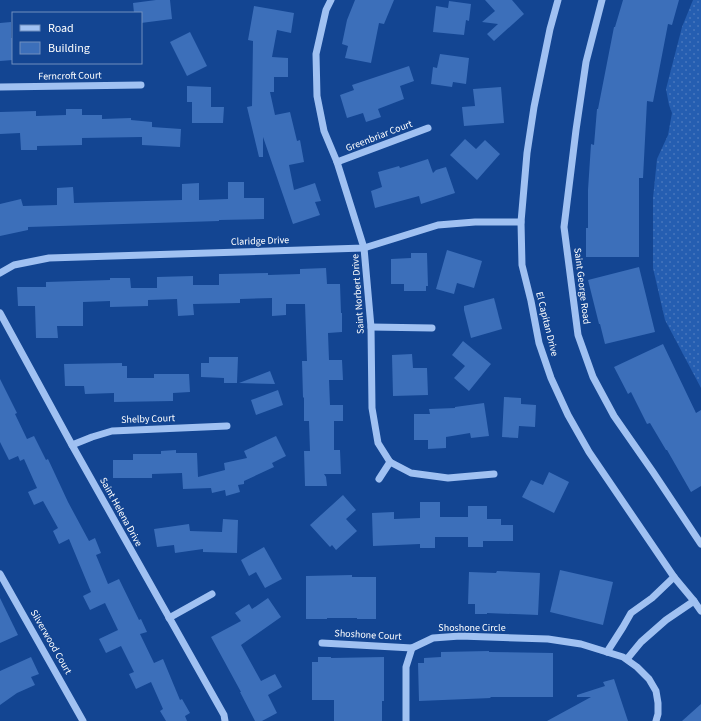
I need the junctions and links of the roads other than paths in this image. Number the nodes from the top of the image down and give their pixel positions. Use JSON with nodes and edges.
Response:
{"nodes":[{"id":1,"x":331,"y":0,"type":"edge"},
{"id":2,"x":558,"y":0,"type":"edge"},
{"id":3,"x":602,"y":0,"type":"edge"},
{"id":4,"x":141,"y":85,"type":"dead end"},
{"id":5,"x":0,"y":87,"type":"edge"},
{"id":6,"x":428,"y":128,"type":"dead end"},
{"id":7,"x":337,"y":162,"type":"junction"},
{"id":8,"x":520,"y":222,"type":"junction"},
{"id":9,"x":364,"y":248,"type":"junction"},
{"id":10,"x":0,"y":273,"type":"edge"},
{"id":11,"x":0,"y":313,"type":"edge"},
{"id":12,"x":371,"y":328,"type":"junction"},
{"id":13,"x":432,"y":328,"type":"dead end"},
{"id":14,"x":227,"y":426,"type":"dead end"},
{"id":15,"x":72,"y":445,"type":"junction"},
{"id":16,"x":390,"y":462,"type":"junction"},
{"id":17,"x":494,"y":474,"type":"dead end"},
{"id":18,"x":379,"y":479,"type":"dead end"},
{"id":19,"x":701,"y":544,"type":"edge"},
{"id":20,"x":0,"y":574,"type":"edge"},
{"id":21,"x":674,"y":577,"type":"junction"},
{"id":22,"x":212,"y":594,"type":"dead end"},
{"id":23,"x":694,"y":601,"type":"junction"},
{"id":24,"x":701,"y":612,"type":"edge"},
{"id":25,"x":169,"y":618,"type":"junction"},
{"id":26,"x":322,"y":643,"type":"dead end"},
{"id":27,"x":412,"y":648,"type":"junction"},
{"id":28,"x":607,"y":652,"type":"junction"},
{"id":29,"x":627,"y":659,"type":"junction"},
{"id":30,"x":84,"y":721,"type":"edge"},
{"id":31,"x":225,"y":721,"type":"edge"},
{"id":32,"x":406,"y":721,"type":"edge"},
{"id":33,"x":656,"y":721,"type":"edge"}],
"edges":[{"from":1,"to":7,"type":"street","name":"Saint Norbert Drive"},
{"from":2,"to":8,"type":"street","name":"El Capitan Drive"},
{"from":3,"to":19,"type":"street","name":"Saint George Road"},
{"from":4,"to":5,"type":"street","name":"Ferncroft Court"},
{"from":6,"to":7,"type":"street","name":"Greenbriar Court"},
{"from":7,"to":9,"type":"street","name":"Saint Norbert Drive"},
{"from":8,"to":9,"type":"street","name":"Claridge Drive"},
{"from":8,"to":21,"type":"street","name":"El Capitan Drive"},
{"from":9,"to":10,"type":"street","name":"Claridge Drive"},
{"from":9,"to":12,"type":"street","name":"Saint Norbert Drive"},
{"from":11,"to":15,"type":"street","name":"Saint Helena Drive"},
{"from":12,"to":13,"type":"street"},
{"from":12,"to":16,"type":"street","name":"Saint Norbert Drive"},
{"from":14,"to":15,"type":"street","name":"Shelby Court"},
{"from":15,"to":25,"type":"street","name":"Saint Helena Drive"},
{"from":16,"to":17,"type":"street"},
{"from":16,"to":18,"type":"street"},
{"from":20,"to":30,"type":"street","name":"Silverwood Court"},
{"from":21,"to":23,"type":"street","name":"El Capitan Drive"},
{"from":21,"to":28,"type":"street"},
{"from":22,"to":25,"type":"street"},
{"from":23,"to":24,"type":"street","name":"El Capitan Drive"},
{"from":23,"to":29,"type":"street"},
{"from":25,"to":31,"type":"street","name":"Saint Helena Drive"},
{"from":26,"to":27,"type":"street","name":"Shoshone Court"},
{"from":27,"to":28,"type":"street","name":"Shoshone Circle"},
{"from":27,"to":32,"type":"street"},
{"from":28,"to":29,"type":"street","name":"Shoshone Circle"},
{"from":29,"to":33,"type":"street","name":"Shoshone Circle"}]}
